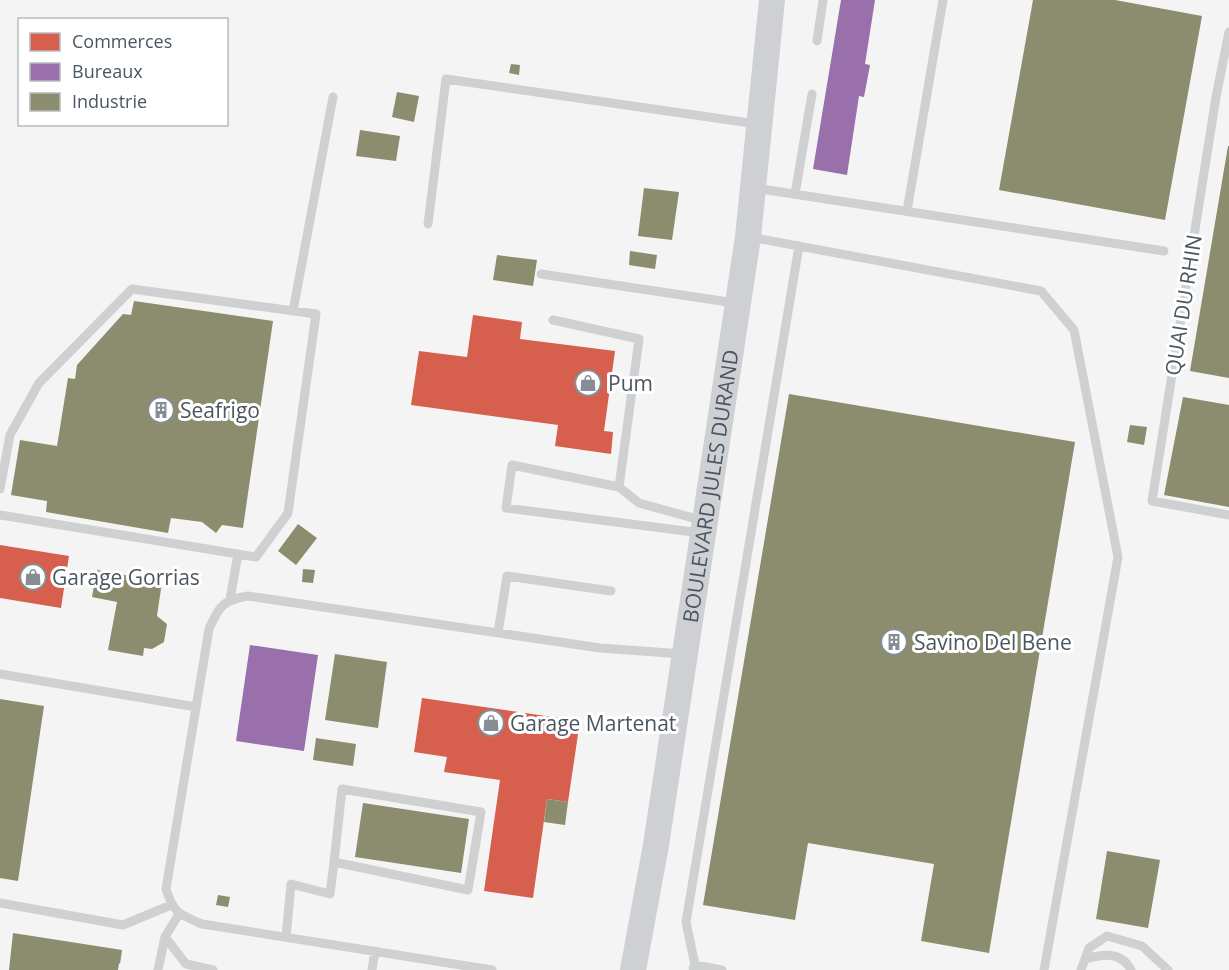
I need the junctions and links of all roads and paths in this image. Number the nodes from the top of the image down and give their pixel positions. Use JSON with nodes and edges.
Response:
{"nodes":[{"id":1,"x":772,"y":0,"type":"edge"},
{"id":2,"x":823,"y":0,"type":"edge"},
{"id":3,"x":943,"y":0,"type":"edge"},
{"id":4,"x":1229,"y":32,"type":"edge"},
{"id":5,"x":817,"y":41,"type":"dead end"},
{"id":6,"x":812,"y":94,"type":"dead end"},
{"id":7,"x":333,"y":97,"type":"dead end"},
{"id":8,"x":759,"y":125,"type":"junction"},
{"id":9,"x":753,"y":187,"type":"junction"},
{"id":10,"x":795,"y":194,"type":"junction"},
{"id":11,"x":908,"y":211,"type":"junction"},
{"id":12,"x":428,"y":224,"type":"dead end"},
{"id":13,"x":748,"y":237,"type":"junction"},
{"id":14,"x":799,"y":246,"type":"junction"},
{"id":15,"x":1164,"y":251,"type":"dead end"},
{"id":16,"x":541,"y":274,"type":"dead end"},
{"id":17,"x":737,"y":304,"type":"junction"},
{"id":18,"x":294,"y":311,"type":"junction"},
{"id":19,"x":553,"y":320,"type":"dead end"},
{"id":20,"x":619,"y":486,"type":"junction"},
{"id":21,"x":0,"y":489,"type":"edge"},
{"id":22,"x":0,"y":515,"type":"edge"},
{"id":23,"x":1229,"y":515,"type":"edge"},
{"id":24,"x":705,"y":527,"type":"junction"},
{"id":25,"x":238,"y":554,"type":"junction"},
{"id":26,"x":611,"y":591,"type":"dead end"},
{"id":27,"x":230,"y":598,"type":"junction"},
{"id":28,"x":498,"y":633,"type":"junction"},
{"id":29,"x":686,"y":654,"type":"junction"},
{"id":30,"x":0,"y":674,"type":"edge"},
{"id":31,"x":196,"y":707,"type":"junction"},
{"id":32,"x":334,"y":862,"type":"junction"},
{"id":33,"x":0,"y":903,"type":"edge"},
{"id":34,"x":171,"y":905,"type":"junction"},
{"id":35,"x":179,"y":914,"type":"junction"},
{"id":36,"x":165,"y":937,"type":"junction"},
{"id":37,"x":286,"y":938,"type":"junction"},
{"id":38,"x":375,"y":951,"type":"junction"},
{"id":39,"x":1085,"y":958,"type":"junction"},
{"id":40,"x":694,"y":968,"type":"edge"},
{"id":41,"x":159,"y":970,"type":"edge"},
{"id":42,"x":213,"y":970,"type":"edge"},
{"id":43,"x":372,"y":970,"type":"edge"},
{"id":44,"x":492,"y":970,"type":"edge"},
{"id":45,"x":633,"y":970,"type":"edge"},
{"id":46,"x":722,"y":970,"type":"edge"},
{"id":47,"x":1044,"y":970,"type":"edge"},
{"id":48,"x":1081,"y":970,"type":"edge"},
{"id":49,"x":1131,"y":970,"type":"edge"},
{"id":50,"x":1168,"y":970,"type":"edge"}],
"edges":[{"from":1,"to":8,"type":"main road","name":"BOULEVARD JULES DURAND"},
{"from":2,"to":5,"type":"lane"},
{"from":3,"to":11,"type":"lane"},
{"from":4,"to":23,"type":"lane","name":"QUAI DU RHIN"},
{"from":6,"to":10,"type":"lane"},
{"from":7,"to":18,"type":"lane"},
{"from":8,"to":9,"type":"main road","name":"BOULEVARD JULES DURAND"},
{"from":8,"to":12,"type":"lane"},
{"from":9,"to":10,"type":"lane"},
{"from":9,"to":13,"type":"main road","name":"BOULEVARD JULES DURAND"},
{"from":10,"to":11,"type":"lane"},
{"from":11,"to":15,"type":"lane"},
{"from":13,"to":14,"type":"lane"},
{"from":13,"to":17,"type":"main road","name":"BOULEVARD JULES DURAND"},
{"from":14,"to":40,"type":"lane"},
{"from":14,"to":47,"type":"lane"},
{"from":16,"to":17,"type":"lane"},
{"from":17,"to":24,"type":"main road","name":"BOULEVARD JULES DURAND"},
{"from":18,"to":21,"type":"lane"},
{"from":18,"to":25,"type":"lane"},
{"from":19,"to":20,"type":"lane"},
{"from":20,"to":24,"type":"lane"},
{"from":20,"to":24,"type":"lane"},
{"from":22,"to":25,"type":"lane"},
{"from":24,"to":29,"type":"main road","name":"BOULEVARD JULES DURAND"},
{"from":25,"to":27,"type":"lane"},
{"from":26,"to":28,"type":"lane"},
{"from":27,"to":28,"type":"lane"},
{"from":27,"to":31,"type":"lane"},
{"from":28,"to":29,"type":"lane"},
{"from":29,"to":45,"type":"main road","name":"BOULEVARD JULES DURAND"},
{"from":30,"to":31,"type":"lane"},
{"from":31,"to":34,"type":"lane"},
{"from":32,"to":32,"type":"lane"},
{"from":32,"to":37,"type":"lane"},
{"from":33,"to":34,"type":"lane"},
{"from":34,"to":35,"type":"lane"},
{"from":35,"to":36,"type":"lane"},
{"from":35,"to":37,"type":"lane"},
{"from":36,"to":41,"type":"lane"},
{"from":36,"to":42,"type":"lane"},
{"from":37,"to":38,"type":"lane"},
{"from":38,"to":43,"type":"lane"},
{"from":38,"to":44,"type":"lane"},
{"from":39,"to":48,"type":"lane"},
{"from":39,"to":49,"type":"lane"},
{"from":39,"to":50,"type":"lane"},
{"from":40,"to":46,"type":"lane"}]}
